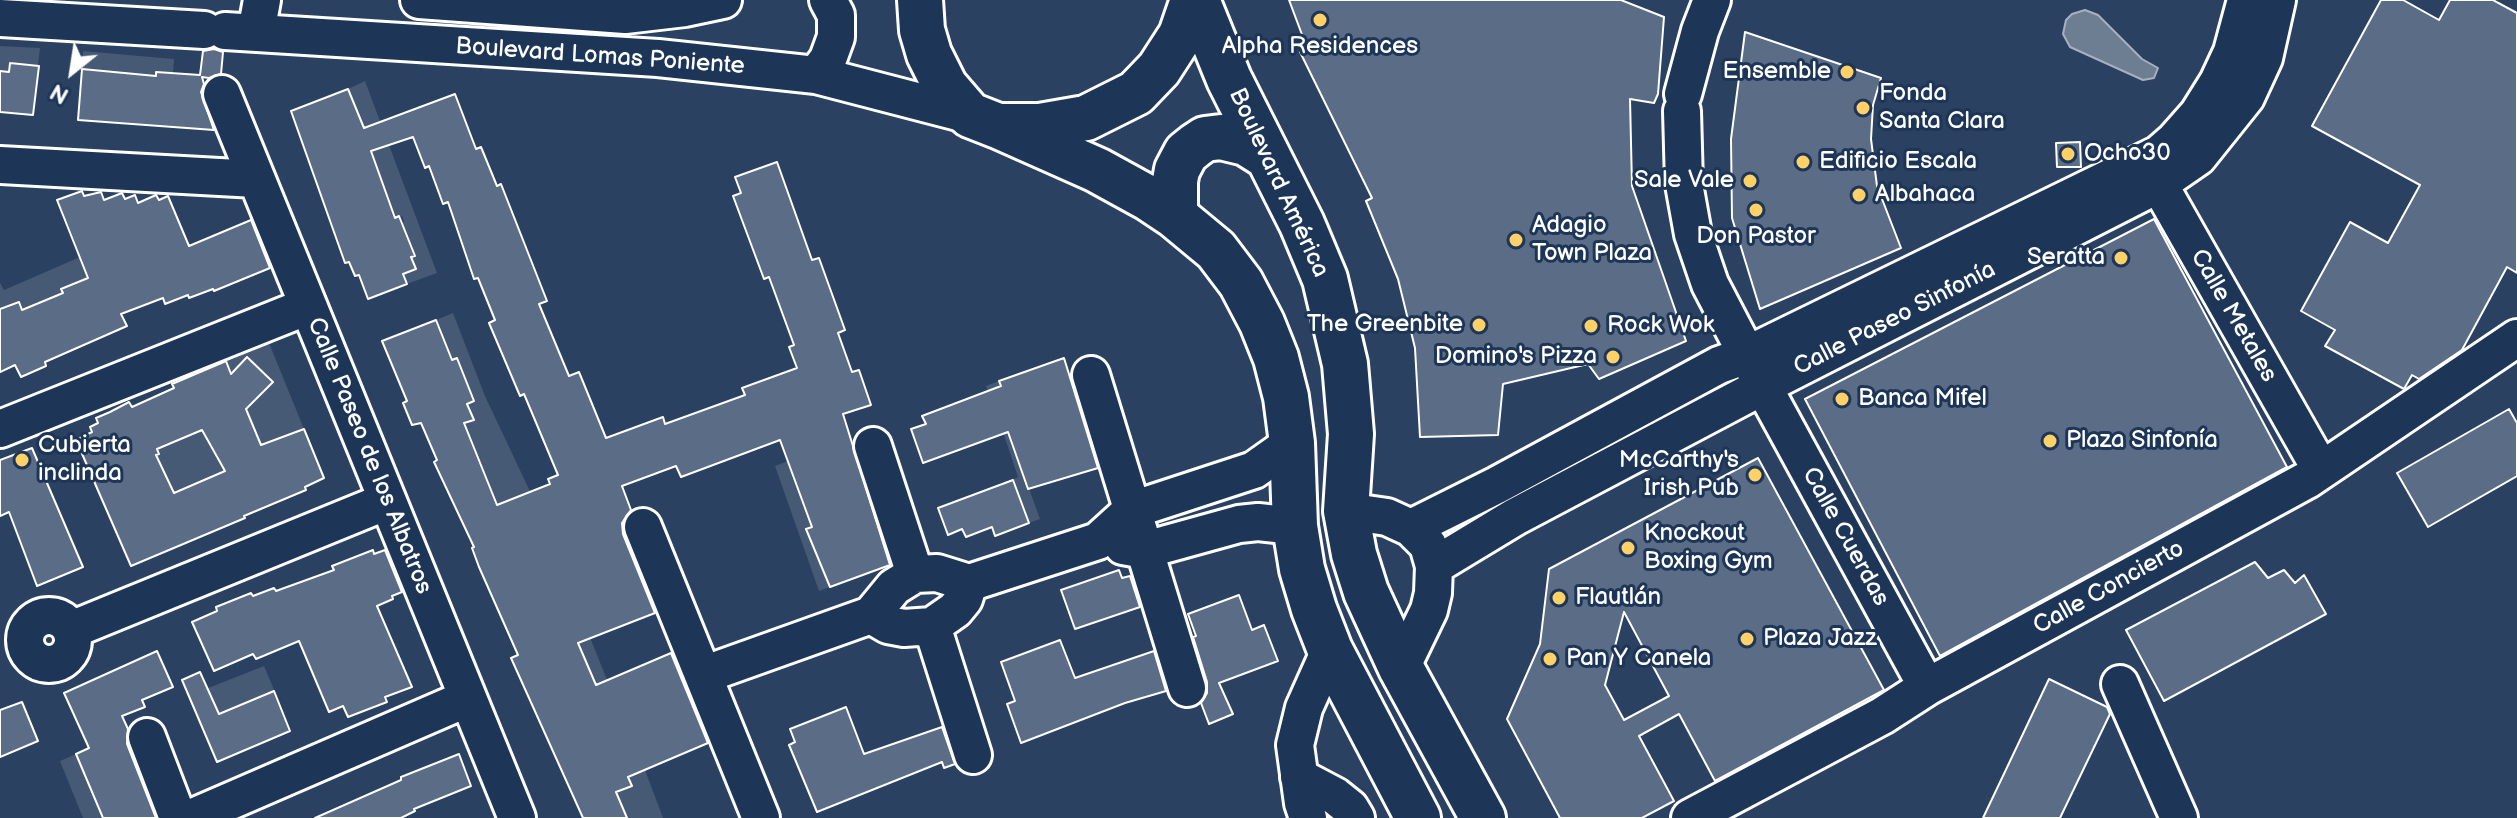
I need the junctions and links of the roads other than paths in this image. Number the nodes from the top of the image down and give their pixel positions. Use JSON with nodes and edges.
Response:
{"nodes":[{"id":1,"x":419,"y":0,"type":"edge"},
{"id":2,"x":723,"y":0,"type":"edge"},
{"id":3,"x":828,"y":0,"type":"edge"},
{"id":4,"x":920,"y":0,"type":"edge"},
{"id":5,"x":1195,"y":0,"type":"edge"},
{"id":6,"x":1712,"y":0,"type":"edge"},
{"id":7,"x":2246,"y":0,"type":"edge"},
{"id":8,"x":2277,"y":0,"type":"edge"},
{"id":9,"x":159,"y":14,"type":"edge"},
{"id":10,"x":0,"y":18,"type":"edge"},
{"id":11,"x":237,"y":24,"type":"edge"},
{"id":12,"x":816,"y":75,"type":"junction"},
{"id":13,"x":222,"y":94,"type":"dead end"},
{"id":14,"x":984,"y":121,"type":"junction"},
{"id":15,"x":1265,"y":155,"type":"junction"},
{"id":16,"x":9,"y":169,"type":"edge"},
{"id":17,"x":2152,"y":173,"type":"junction"},
{"id":18,"x":256,"y":179,"type":"junction"},
{"id":19,"x":1175,"y":216,"type":"junction"},
{"id":20,"x":308,"y":306,"type":"junction"},
{"id":21,"x":2517,"y":338,"type":"edge"},
{"id":22,"x":1747,"y":355,"type":"junction"},
{"id":23,"x":1091,"y":375,"type":"dead end"},
{"id":24,"x":1763,"y":386,"type":"junction"},
{"id":25,"x":0,"y":430,"type":"edge"},
{"id":26,"x":1292,"y":443,"type":"junction"},
{"id":27,"x":0,"y":444,"type":"edge"},
{"id":28,"x":873,"y":446,"type":"dead end"},
{"id":29,"x":2321,"y":470,"type":"junction"},
{"id":30,"x":1232,"y":479,"type":"junction"},
{"id":31,"x":387,"y":501,"type":"junction"},
{"id":32,"x":1132,"y":510,"type":"junction"},
{"id":33,"x":1346,"y":511,"type":"junction"},
{"id":34,"x":1239,"y":524,"type":"junction"},
{"id":35,"x":1295,"y":526,"type":"junction"},
{"id":36,"x":643,"y":527,"type":"dead end"},
{"id":37,"x":1411,"y":528,"type":"junction"},
{"id":38,"x":1098,"y":541,"type":"junction"},
{"id":39,"x":1145,"y":550,"type":"junction"},
{"id":40,"x":1434,"y":566,"type":"junction"},
{"id":41,"x":915,"y":574,"type":"junction"},
{"id":42,"x":969,"y":583,"type":"junction"},
{"id":43,"x":871,"y":615,"type":"junction"},
{"id":44,"x":932,"y":626,"type":"junction"},
{"id":45,"x":1330,"y":650,"type":"junction"},
{"id":46,"x":14,"y":656,"type":"edge"},
{"id":47,"x":1401,"y":668,"type":"junction"},
{"id":48,"x":703,"y":675,"type":"junction"},
{"id":49,"x":2120,"y":684,"type":"dead end"},
{"id":50,"x":1927,"y":687,"type":"junction"},
{"id":51,"x":1187,"y":688,"type":"dead end"},
{"id":52,"x":468,"y":698,"type":"junction"},
{"id":53,"x":147,"y":737,"type":"dead end"},
{"id":54,"x":973,"y":755,"type":"dead end"},
{"id":55,"x":1299,"y":777,"type":"junction"},
{"id":56,"x":505,"y":814,"type":"edge"},
{"id":57,"x":178,"y":818,"type":"edge"},
{"id":58,"x":191,"y":818,"type":"edge"},
{"id":59,"x":761,"y":818,"type":"edge"},
{"id":60,"x":1308,"y":818,"type":"edge"},
{"id":61,"x":1356,"y":818,"type":"edge"},
{"id":62,"x":1418,"y":818,"type":"edge"},
{"id":63,"x":1483,"y":818,"type":"edge"},
{"id":64,"x":1690,"y":818,"type":"edge"},
{"id":65,"x":2179,"y":818,"type":"edge"}],
"edges":[{"from":1,"to":2,"type":"street","name":"Boulevard Lomas Poniente"},
{"from":3,"to":12,"type":"street"},
{"from":4,"to":14,"type":"main road"},
{"from":5,"to":14,"type":"main road"},
{"from":5,"to":15,"type":"main road","name":"Boulevard América"},
{"from":6,"to":22,"type":"street","name":"Calle Cuerdas"},
{"from":7,"to":17,"type":"street","name":"Calle Paseo Sinfonía"},
{"from":8,"to":17,"type":"street","name":"Calle Paseo Sinfonía"},
{"from":9,"to":10,"type":"street","name":"Boulevard Lomas Poniente"},
{"from":9,"to":11,"type":"street","name":"Boulevard Lomas Poniente"},
{"from":11,"to":12,"type":"street","name":"Boulevard Lomas Poniente"},
{"from":12,"to":14,"type":"street","name":"Boulevard Lomas Poniente"},
{"from":13,"to":18,"type":"street","name":"Calle Paseo de los Albatros"},
{"from":14,"to":19,"type":"main road"},
{"from":15,"to":19,"type":"main road"},
{"from":15,"to":33,"type":"main road","name":"Boulevard América"},
{"from":16,"to":18,"type":"street"},
{"from":17,"to":22,"type":"street","name":"Calle Paseo Sinfonía"},
{"from":17,"to":24,"type":"street","name":"Calle Paseo Sinfonía"},
{"from":17,"to":29,"type":"street","name":"Calle Metales"},
{"from":18,"to":20,"type":"street","name":"Calle Paseo de los Albatros"},
{"from":19,"to":26,"type":"main road"},
{"from":20,"to":25,"type":"street"},
{"from":20,"to":31,"type":"street","name":"Calle Paseo de los Albatros"},
{"from":21,"to":29,"type":"street","name":"Calle Concierto"},
{"from":22,"to":24,"type":"street","name":"Calle Cuerdas"},
{"from":22,"to":37,"type":"street","name":"Calle Paseo Sinfonía"},
{"from":23,"to":32,"type":"street"},
{"from":24,"to":40,"type":"street","name":"Calle Paseo Sinfonía"},
{"from":24,"to":50,"type":"street","name":"Calle Cuerdas"},
{"from":25,"to":27,"type":"street"},
{"from":26,"to":30,"type":"street"},
{"from":26,"to":35,"type":"main road"},
{"from":28,"to":41,"type":"street"},
{"from":29,"to":50,"type":"street","name":"Calle Concierto"},
{"from":30,"to":32,"type":"street"},
{"from":30,"to":34,"type":"street"},
{"from":31,"to":46,"type":"street"},
{"from":31,"to":52,"type":"street","name":"Calle Paseo de los Albatros"},
{"from":32,"to":38,"type":"street"},
{"from":32,"to":39,"type":"street"},
{"from":33,"to":37,"type":"street"},
{"from":33,"to":47,"type":"main road","name":"Boulevard América"},
{"from":34,"to":35,"type":"street"},
{"from":34,"to":39,"type":"street"},
{"from":35,"to":45,"type":"main road"},
{"from":36,"to":48,"type":"street"},
{"from":37,"to":40,"type":"street"},
{"from":38,"to":39,"type":"street"},
{"from":38,"to":42,"type":"street"},
{"from":39,"to":51,"type":"street"},
{"from":40,"to":47,"type":"street"},
{"from":41,"to":42,"type":"street"},
{"from":41,"to":43,"type":"street"},
{"from":42,"to":44,"type":"street"},
{"from":43,"to":44,"type":"street"},
{"from":43,"to":48,"type":"street"},
{"from":44,"to":54,"type":"street"},
{"from":45,"to":55,"type":"street"},
{"from":45,"to":62,"type":"main road"},
{"from":47,"to":63,"type":"main road","name":"Boulevard América"},
{"from":48,"to":59,"type":"street"},
{"from":49,"to":65,"type":"street"},
{"from":50,"to":64,"type":"street","name":"Calle Concierto"},
{"from":52,"to":56,"type":"street","name":"Calle Paseo de los Albatros"},
{"from":52,"to":58,"type":"street"},
{"from":53,"to":57,"type":"street"},
{"from":55,"to":60,"type":"street"},
{"from":55,"to":61,"type":"street"}]}
